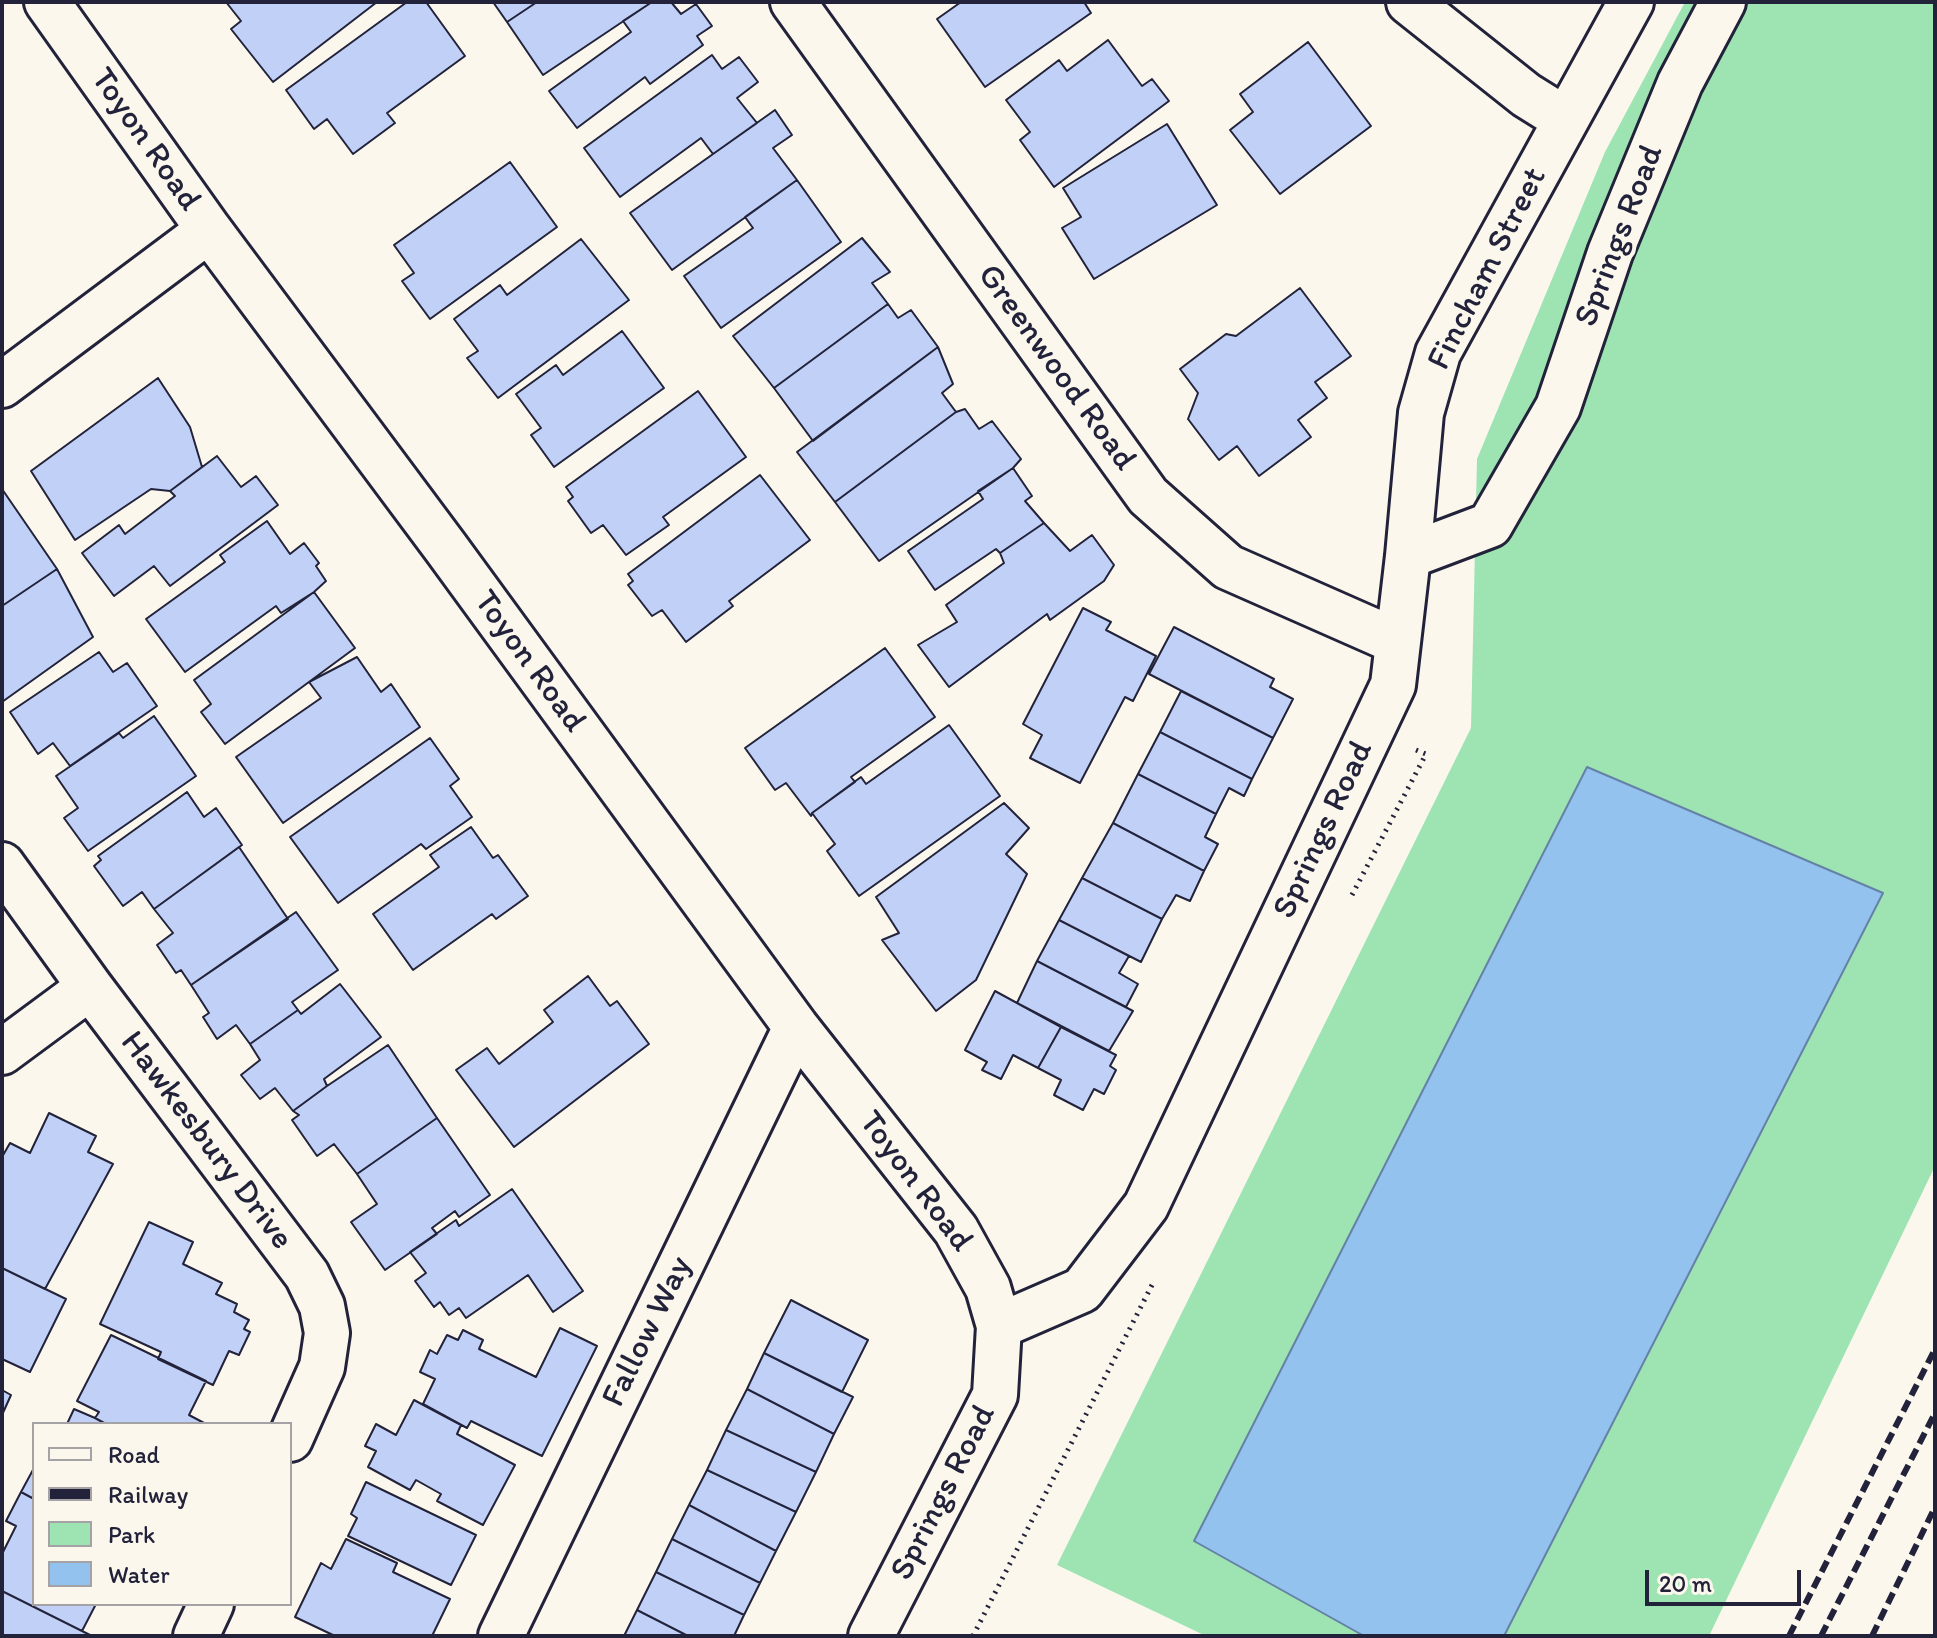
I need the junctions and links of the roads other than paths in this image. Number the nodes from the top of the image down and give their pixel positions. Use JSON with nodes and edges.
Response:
{"nodes":[{"id":1,"x":47,"y":2,"type":"edge"},
{"id":2,"x":793,"y":2,"type":"edge"},
{"id":3,"x":1409,"y":2,"type":"edge"},
{"id":4,"x":1631,"y":2,"type":"edge"},
{"id":5,"x":1723,"y":2,"type":"edge"},
{"id":6,"x":1566,"y":120,"type":"junction"},
{"id":7,"x":209,"y":230,"type":"junction"},
{"id":8,"x":2,"y":385,"type":"edge"},
{"id":9,"x":1408,"y":556,"type":"junction"},
{"id":10,"x":1398,"y":642,"type":"junction"},
{"id":11,"x":2,"y":865,"type":"edge"},
{"id":12,"x":90,"y":987,"type":"junction"},
{"id":13,"x":796,"y":1027,"type":"junction"},
{"id":14,"x":2,"y":1052,"type":"edge"},
{"id":15,"x":999,"y":1326,"type":"junction"},
{"id":16,"x":292,"y":1434,"type":"edge"},
{"id":17,"x":210,"y":1606,"type":"edge"},
{"id":18,"x":196,"y":1636,"type":"edge"},
{"id":19,"x":501,"y":1636,"type":"edge"},
{"id":20,"x":871,"y":1636,"type":"edge"}],
"edges":[{"from":1,"to":7,"type":"street","name":"Toyon Road"},
{"from":2,"to":10,"type":"street","name":"Greenwood Road"},
{"from":3,"to":6,"type":"street"},
{"from":4,"to":6,"type":"street","name":"Fincham Street"},
{"from":5,"to":9,"type":"street","name":"Springs Road"},
{"from":6,"to":9,"type":"street","name":"Fincham Street"},
{"from":7,"to":8,"type":"street"},
{"from":7,"to":13,"type":"street","name":"Toyon Road"},
{"from":9,"to":10,"type":"street","name":"Springs Road"},
{"from":10,"to":15,"type":"street","name":"Springs Road"},
{"from":11,"to":12,"type":"street","name":"Hawkesbury Drive"},
{"from":12,"to":14,"type":"street"},
{"from":12,"to":16,"type":"street","name":"Hawkesbury Drive"},
{"from":13,"to":15,"type":"street","name":"Toyon Road"},
{"from":13,"to":19,"type":"street","name":"Fallow Way"},
{"from":15,"to":20,"type":"street","name":"Springs Road"},
{"from":17,"to":18,"type":"street"}]}
